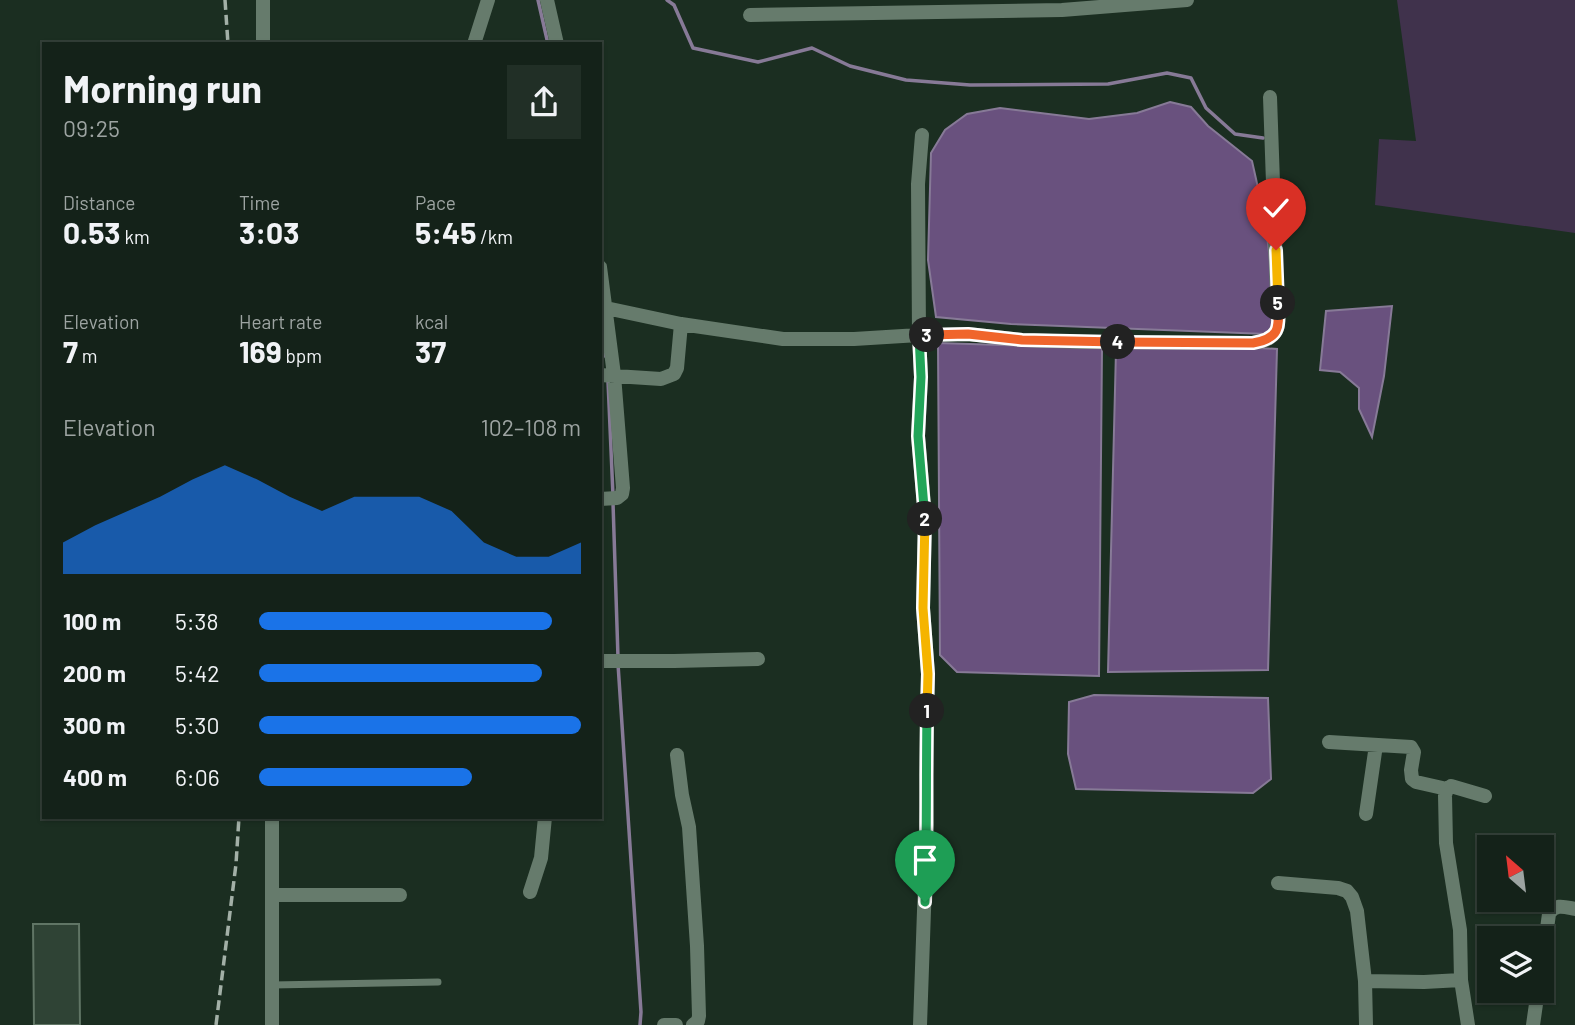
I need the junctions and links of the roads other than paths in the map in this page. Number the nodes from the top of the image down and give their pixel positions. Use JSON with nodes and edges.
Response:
{"nodes":[{"id":1,"x":263,"y":0,"type":"edge"},
{"id":2,"x":488,"y":0,"type":"edge"},
{"id":3,"x":547,"y":0,"type":"edge"},
{"id":4,"x":1186,"y":0,"type":"edge"},
{"id":5,"x":1061,"y":5,"type":"edge"},
{"id":6,"x":750,"y":15,"type":"dead end"},
{"id":7,"x":263,"y":42,"type":"edge"},
{"id":8,"x":475,"y":42,"type":"edge"},
{"id":9,"x":557,"y":42,"type":"edge"},
{"id":10,"x":1270,"y":97,"type":"dead end"},
{"id":11,"x":922,"y":135,"type":"dead end"},
{"id":12,"x":602,"y":281,"type":"edge"},
{"id":13,"x":606,"y":308,"type":"junction"},
{"id":14,"x":681,"y":324,"type":"junction"},
{"id":15,"x":919,"y":335,"type":"junction"},
{"id":16,"x":606,"y":375,"type":"edge"},
{"id":17,"x":609,"y":499,"type":"edge"},
{"id":18,"x":758,"y":659,"type":"dead end"},
{"id":19,"x":603,"y":661,"type":"edge"},
{"id":20,"x":1329,"y":742,"type":"dead end"},
{"id":21,"x":1376,"y":745,"type":"junction"},
{"id":22,"x":677,"y":755,"type":"dead end"},
{"id":23,"x":1447,"y":789,"type":"junction"},
{"id":24,"x":1485,"y":796,"type":"dead end"},
{"id":25,"x":1366,"y":814,"type":"dead end"},
{"id":26,"x":272,"y":819,"type":"edge"},
{"id":27,"x":545,"y":819,"type":"edge"},
{"id":28,"x":1278,"y":883,"type":"dead end"},
{"id":29,"x":530,"y":892,"type":"dead end"},
{"id":30,"x":272,"y":895,"type":"junction"},
{"id":31,"x":400,"y":895,"type":"dead end"},
{"id":32,"x":1575,"y":909,"type":"edge"},
{"id":33,"x":1547,"y":926,"type":"edge"},
{"id":34,"x":1461,"y":980,"type":"junction"},
{"id":35,"x":1365,"y":981,"type":"junction"},
{"id":36,"x":438,"y":982,"type":"dead end"},
{"id":37,"x":272,"y":985,"type":"junction"},
{"id":38,"x":1537,"y":1003,"type":"edge"},
{"id":39,"x":272,"y":1025,"type":"edge"},
{"id":40,"x":664,"y":1025,"type":"edge"},
{"id":41,"x":676,"y":1025,"type":"edge"},
{"id":42,"x":693,"y":1025,"type":"edge"},
{"id":43,"x":920,"y":1025,"type":"edge"},
{"id":44,"x":1366,"y":1025,"type":"edge"},
{"id":45,"x":1468,"y":1025,"type":"edge"},
{"id":46,"x":1534,"y":1025,"type":"edge"}],
"edges":[{"from":1,"to":7,"type":"street"},
{"from":2,"to":8,"type":"street"},
{"from":3,"to":9,"type":"street"},
{"from":4,"to":5,"type":"street"},
{"from":5,"to":6,"type":"street"},
{"from":10,"to":15,"type":"street"},
{"from":11,"to":15,"type":"street"},
{"from":12,"to":13,"type":"street"},
{"from":13,"to":14,"type":"street"},
{"from":13,"to":16,"type":"street"},
{"from":14,"to":15,"type":"street"},
{"from":14,"to":16,"type":"street"},
{"from":15,"to":43,"type":"street"},
{"from":16,"to":17,"type":"street"},
{"from":18,"to":19,"type":"street"},
{"from":20,"to":21,"type":"street"},
{"from":21,"to":23,"type":"street"},
{"from":21,"to":25,"type":"street"},
{"from":22,"to":42,"type":"street"},
{"from":23,"to":24,"type":"street"},
{"from":23,"to":34,"type":"street"},
{"from":26,"to":30,"type":"street"},
{"from":27,"to":29,"type":"street"},
{"from":28,"to":35,"type":"street"},
{"from":30,"to":31,"type":"street"},
{"from":30,"to":37,"type":"street"},
{"from":32,"to":33,"type":"street"},
{"from":34,"to":35,"type":"street"},
{"from":34,"to":45,"type":"street"},
{"from":35,"to":44,"type":"street"},
{"from":36,"to":37,"type":"lane"},
{"from":37,"to":39,"type":"street"},
{"from":38,"to":46,"type":"street"},
{"from":40,"to":41,"type":"street"}]}
